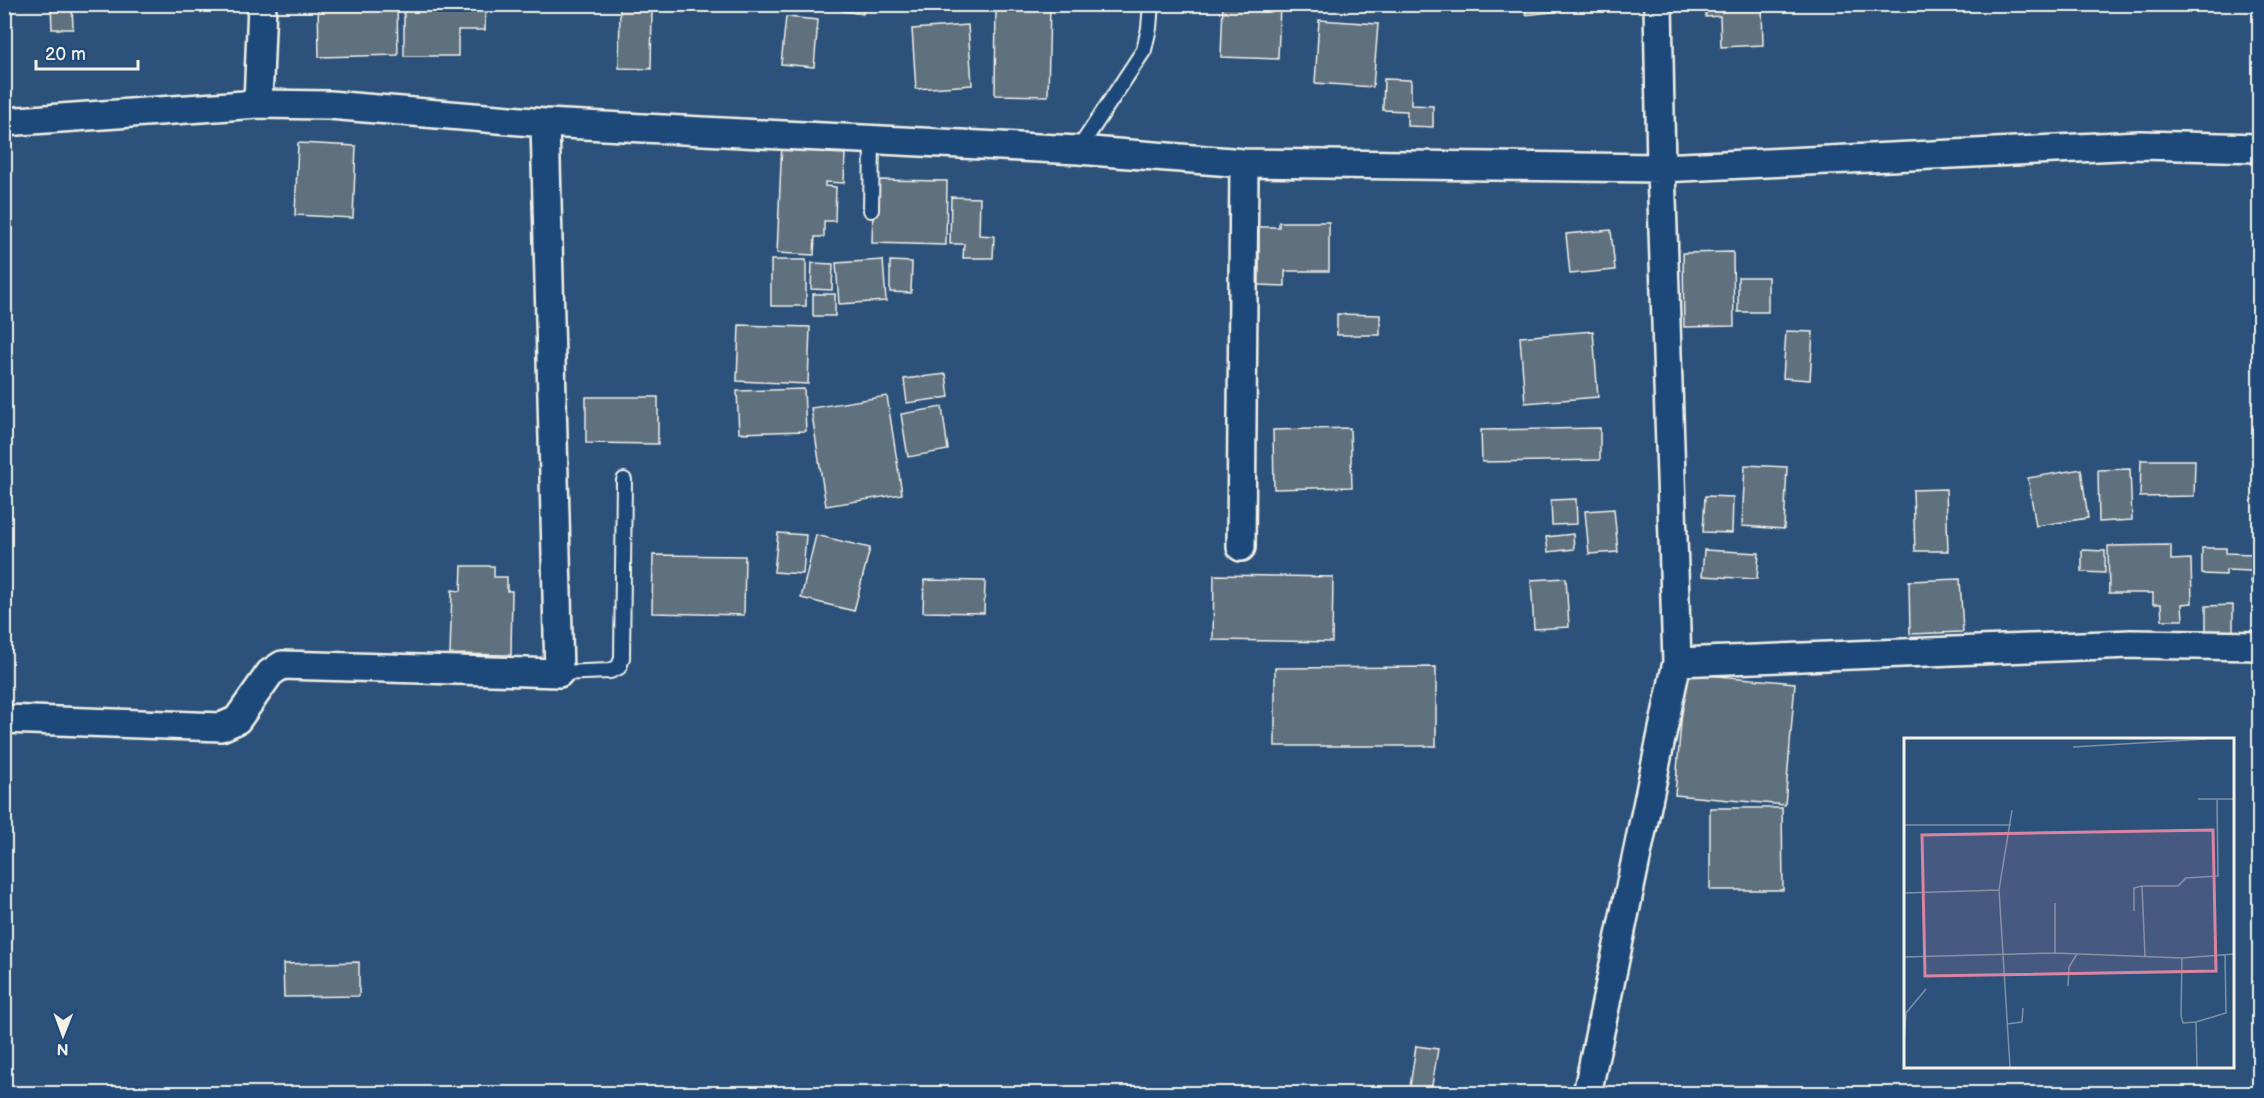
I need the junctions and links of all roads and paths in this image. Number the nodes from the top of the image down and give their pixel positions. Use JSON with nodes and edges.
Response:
{"nodes":[{"id":1,"x":262,"y":4,"type":"edge"},
{"id":2,"x":1151,"y":4,"type":"edge"},
{"id":3,"x":1658,"y":4,"type":"edge"},
{"id":4,"x":258,"y":104,"type":"junction"},
{"id":5,"x":4,"y":122,"type":"edge"},
{"id":6,"x":545,"y":123,"type":"junction"},
{"id":7,"x":872,"y":139,"type":"junction"},
{"id":8,"x":2259,"y":148,"type":"edge"},
{"id":9,"x":1078,"y":150,"type":"junction"},
{"id":10,"x":1244,"y":163,"type":"junction"},
{"id":11,"x":1661,"y":168,"type":"junction"},
{"id":12,"x":871,"y":210,"type":"dead end"},
{"id":13,"x":624,"y":480,"type":"dead end"},
{"id":14,"x":1241,"y":548,"type":"dead end"},
{"id":15,"x":2259,"y":646,"type":"edge"},
{"id":16,"x":1677,"y":662,"type":"junction"},
{"id":17,"x":559,"y":673,"type":"junction"},
{"id":18,"x":4,"y":719,"type":"edge"},
{"id":19,"x":1587,"y":1094,"type":"edge"}],
"edges":[{"from":1,"to":4,"type":"street"},
{"from":2,"to":9,"type":"lane"},
{"from":3,"to":11,"type":"street"},
{"from":4,"to":5,"type":"street"},
{"from":4,"to":6,"type":"street"},
{"from":6,"to":7,"type":"street"},
{"from":6,"to":17,"type":"street"},
{"from":7,"to":9,"type":"street"},
{"from":7,"to":12,"type":"lane"},
{"from":8,"to":11,"type":"street"},
{"from":9,"to":10,"type":"street"},
{"from":10,"to":11,"type":"street"},
{"from":10,"to":14,"type":"street"},
{"from":11,"to":16,"type":"street"},
{"from":13,"to":17,"type":"lane"},
{"from":15,"to":16,"type":"street"},
{"from":16,"to":19,"type":"street"},
{"from":17,"to":18,"type":"street"}]}
